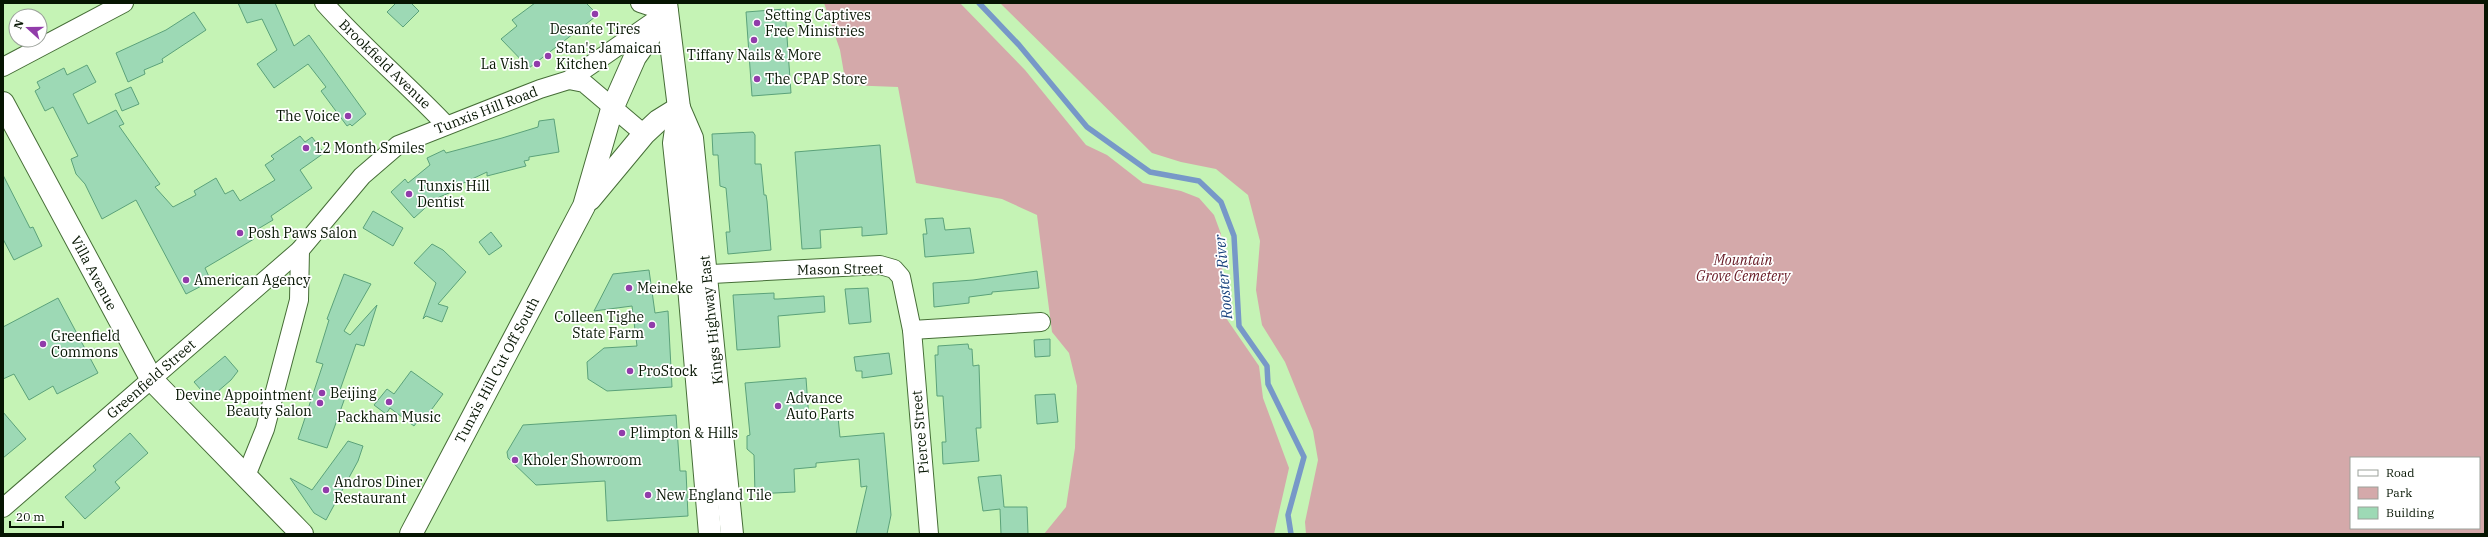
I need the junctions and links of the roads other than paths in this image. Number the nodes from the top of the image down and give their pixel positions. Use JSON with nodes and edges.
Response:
{"nodes":[{"id":1,"x":124,"y":3,"type":"edge"},
{"id":2,"x":324,"y":3,"type":"edge"},
{"id":3,"x":640,"y":3,"type":"edge"},
{"id":4,"x":667,"y":8,"type":"edge"},
{"id":5,"x":3,"y":67,"type":"edge"},
{"id":6,"x":569,"y":80,"type":"junction"},
{"id":7,"x":3,"y":104,"type":"edge"},
{"id":8,"x":680,"y":108,"type":"junction"},
{"id":9,"x":612,"y":109,"type":"junction"},
{"id":10,"x":446,"y":124,"type":"junction"},
{"id":11,"x":644,"y":134,"type":"junction"},
{"id":12,"x":584,"y":206,"type":"junction"},
{"id":13,"x":300,"y":250,"type":"junction"},
{"id":14,"x":697,"y":275,"type":"junction"},
{"id":15,"x":1041,"y":322,"type":"dead end"},
{"id":16,"x":912,"y":330,"type":"junction"},
{"id":17,"x":152,"y":380,"type":"junction"},
{"id":18,"x":246,"y":476,"type":"junction"},
{"id":19,"x":3,"y":508,"type":"edge"},
{"id":20,"x":302,"y":534,"type":"edge"},
{"id":21,"x":410,"y":534,"type":"edge"},
{"id":22,"x":710,"y":534,"type":"edge"},
{"id":23,"x":732,"y":534,"type":"edge"},
{"id":24,"x":929,"y":534,"type":"edge"}],
"edges":[{"from":1,"to":5,"type":"street"},
{"from":2,"to":10,"type":"street","name":"Brookfield Avenue"},
{"from":3,"to":4,"type":"street"},
{"from":4,"to":6,"type":"street","name":"Tunxis Hill Road"},
{"from":4,"to":8,"type":"main road","name":"Kings Highway East"},
{"from":4,"to":9,"type":"main road","name":"Tunxis Hill Cut Off South"},
{"from":6,"to":9,"type":"street"},
{"from":6,"to":10,"type":"street","name":"Tunxis Hill Road"},
{"from":7,"to":17,"type":"main road","name":"Villa Avenue"},
{"from":8,"to":11,"type":"main road","name":"Tunxis Hill Cut Off South"},
{"from":8,"to":14,"type":"main road","name":"Kings Highway East"},
{"from":9,"to":11,"type":"street"},
{"from":9,"to":12,"type":"main road","name":"Tunxis Hill Cut Off South"},
{"from":10,"to":13,"type":"street","name":"Tunxis Hill Road"},
{"from":11,"to":12,"type":"main road","name":"Tunxis Hill Cut Off South"},
{"from":12,"to":21,"type":"main road","name":"Tunxis Hill Cut Off South"},
{"from":13,"to":17,"type":"street","name":"Greenfield Street"},
{"from":13,"to":18,"type":"street"},
{"from":14,"to":16,"type":"street","name":"Mason Street"},
{"from":14,"to":22,"type":"main road","name":"Kings Highway East"},
{"from":14,"to":23,"type":"main road","name":"Kings Highway East"},
{"from":15,"to":16,"type":"street"},
{"from":16,"to":24,"type":"street","name":"Pierce Street"},
{"from":17,"to":18,"type":"main road","name":"Villa Avenue"},
{"from":17,"to":19,"type":"street","name":"Greenfield Street"},
{"from":18,"to":20,"type":"main road","name":"Villa Avenue"}]}
